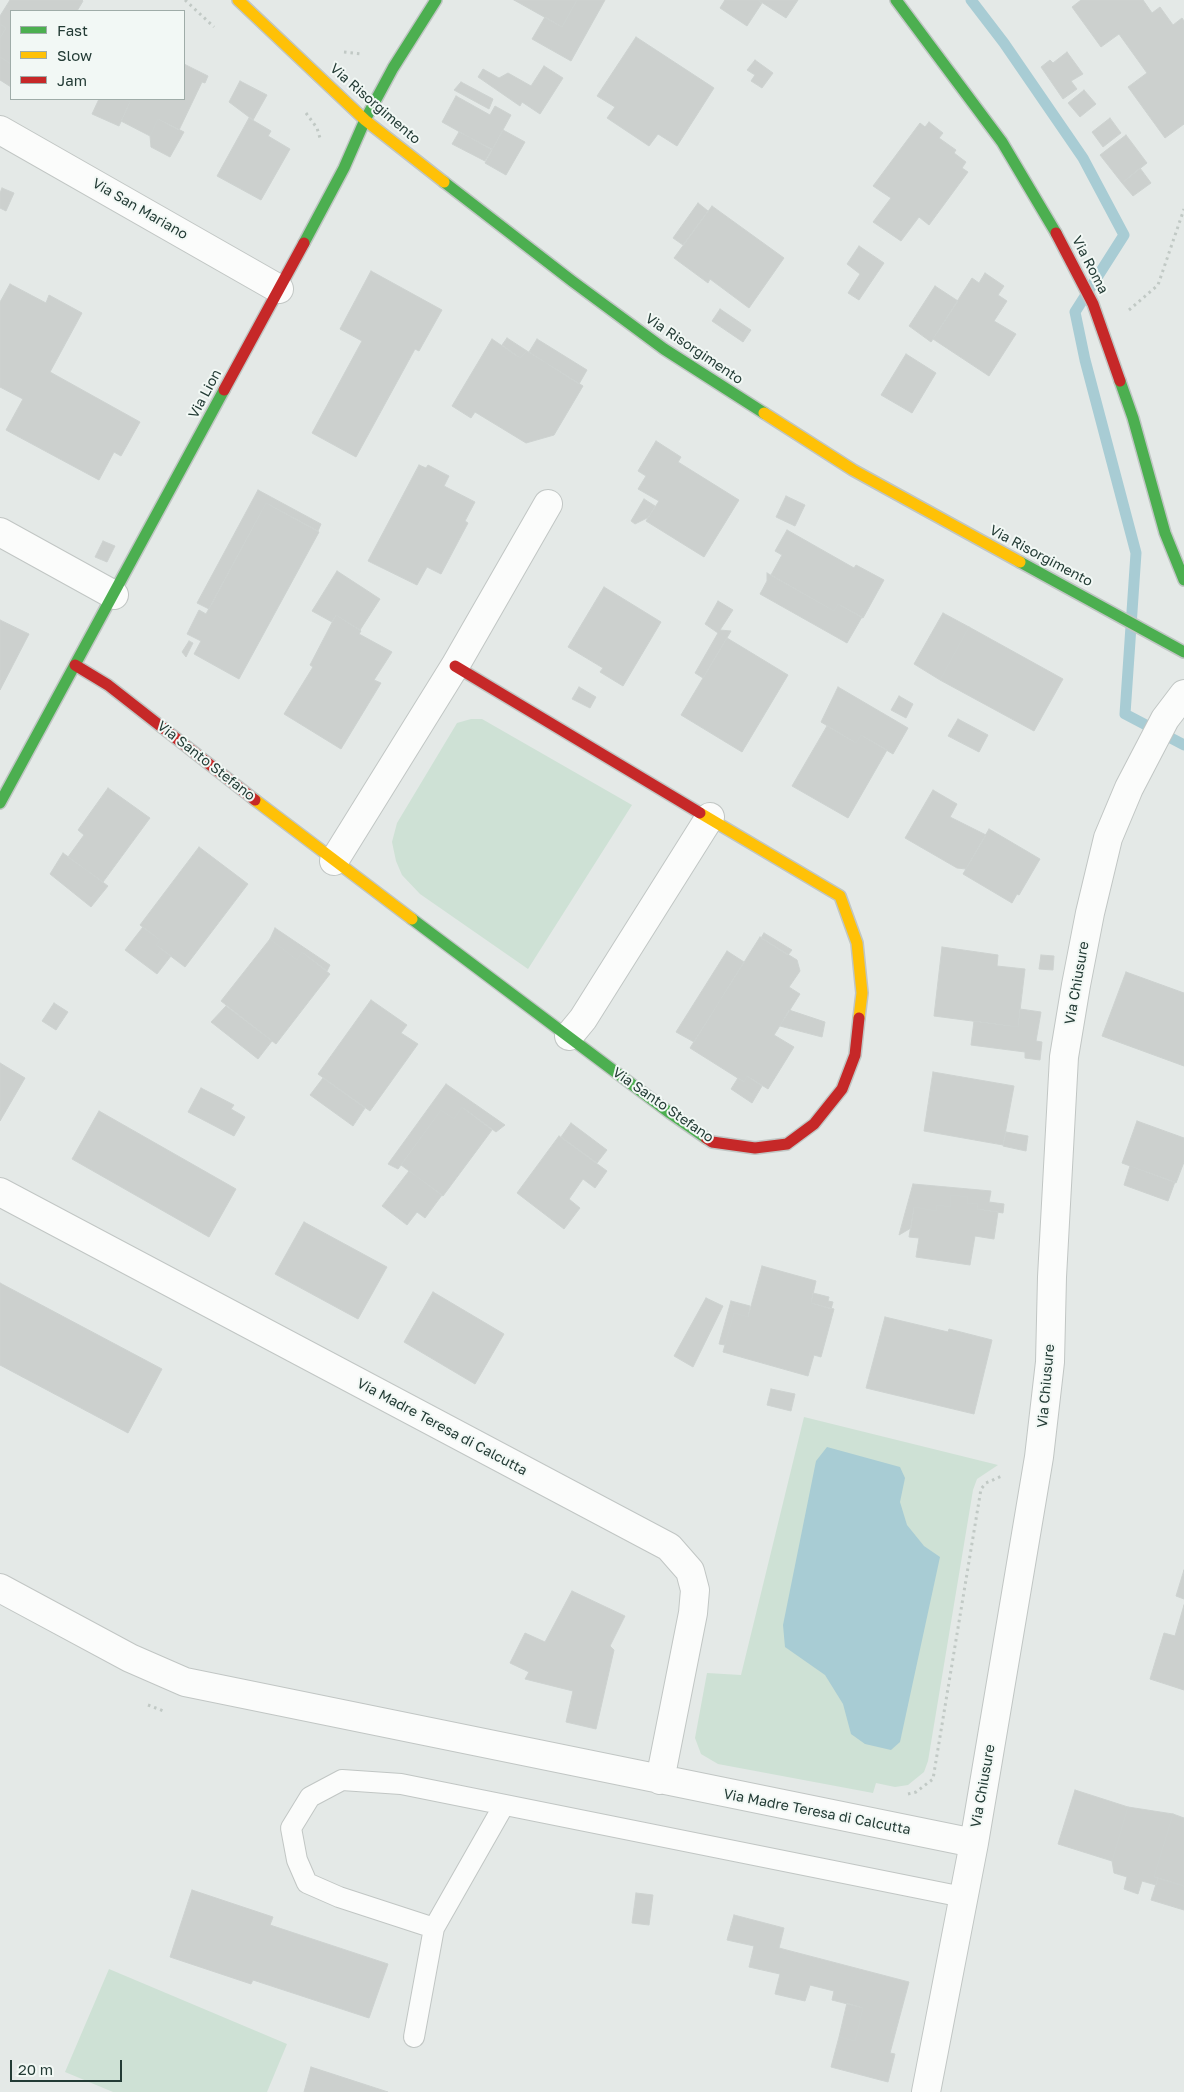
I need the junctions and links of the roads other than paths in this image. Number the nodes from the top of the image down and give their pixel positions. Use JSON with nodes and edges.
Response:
{"nodes":[{"id":1,"x":238,"y":0,"type":"edge"},
{"id":2,"x":436,"y":0,"type":"edge"},
{"id":3,"x":896,"y":0,"type":"edge"},
{"id":4,"x":366,"y":120,"type":"junction"},
{"id":5,"x":0,"y":130,"type":"edge"},
{"id":6,"x":279,"y":289,"type":"junction"},
{"id":7,"x":548,"y":504,"type":"dead end"},
{"id":8,"x":0,"y":532,"type":"edge"},
{"id":9,"x":1184,"y":580,"type":"edge"},
{"id":10,"x":114,"y":595,"type":"junction"},
{"id":11,"x":1184,"y":652,"type":"edge"},
{"id":12,"x":76,"y":666,"type":"junction"},
{"id":13,"x":455,"y":666,"type":"junction"},
{"id":14,"x":1184,"y":694,"type":"edge"},
{"id":15,"x":0,"y":803,"type":"edge"},
{"id":16,"x":710,"y":817,"type":"junction"},
{"id":17,"x":334,"y":861,"type":"junction"},
{"id":18,"x":569,"y":1036,"type":"junction"},
{"id":19,"x":0,"y":1192,"type":"edge"},
{"id":20,"x":0,"y":1588,"type":"edge"},
{"id":21,"x":660,"y":1780,"type":"junction"},
{"id":22,"x":504,"y":1805,"type":"junction"},
{"id":23,"x":974,"y":1843,"type":"junction"},
{"id":24,"x":964,"y":1897,"type":"junction"},
{"id":25,"x":434,"y":1928,"type":"junction"},
{"id":26,"x":414,"y":2037,"type":"dead end"},
{"id":27,"x":926,"y":2092,"type":"edge"}],
"edges":[{"from":1,"to":4,"type":"street","name":"Via Risorgimento"},
{"from":2,"to":4,"type":"street","name":"Via Lion"},
{"from":3,"to":9,"type":"street","name":"Via Roma"},
{"from":4,"to":6,"type":"street","name":"Via Lion"},
{"from":4,"to":11,"type":"street","name":"Via Risorgimento"},
{"from":5,"to":6,"type":"street","name":"Via San Mariano"},
{"from":6,"to":10,"type":"street","name":"Via Lion"},
{"from":7,"to":13,"type":"street"},
{"from":8,"to":10,"type":"street"},
{"from":10,"to":12,"type":"street","name":"Via Lion"},
{"from":12,"to":15,"type":"street","name":"Via Lion"},
{"from":12,"to":17,"type":"street","name":"Via Santo Stefano"},
{"from":13,"to":16,"type":"street","name":"Via Santo Stefano"},
{"from":13,"to":17,"type":"street"},
{"from":14,"to":23,"type":"street","name":"Via Chiusure"},
{"from":16,"to":18,"type":"street"},
{"from":16,"to":18,"type":"street","name":"Via Santo Stefano"},
{"from":17,"to":18,"type":"street","name":"Via Santo Stefano"},
{"from":19,"to":21,"type":"street","name":"Via Madre Teresa di Calcutta"},
{"from":20,"to":21,"type":"street","name":"Via Madre Teresa di Calcutta"},
{"from":21,"to":23,"type":"street","name":"Via Madre Teresa di Calcutta"},
{"from":22,"to":24,"type":"lane"},
{"from":22,"to":25,"type":"lane"},
{"from":22,"to":25,"type":"lane"},
{"from":23,"to":24,"type":"street","name":"Via Chiusure"},
{"from":24,"to":27,"type":"street","name":"Via Chiusure"},
{"from":25,"to":26,"type":"lane"}]}
